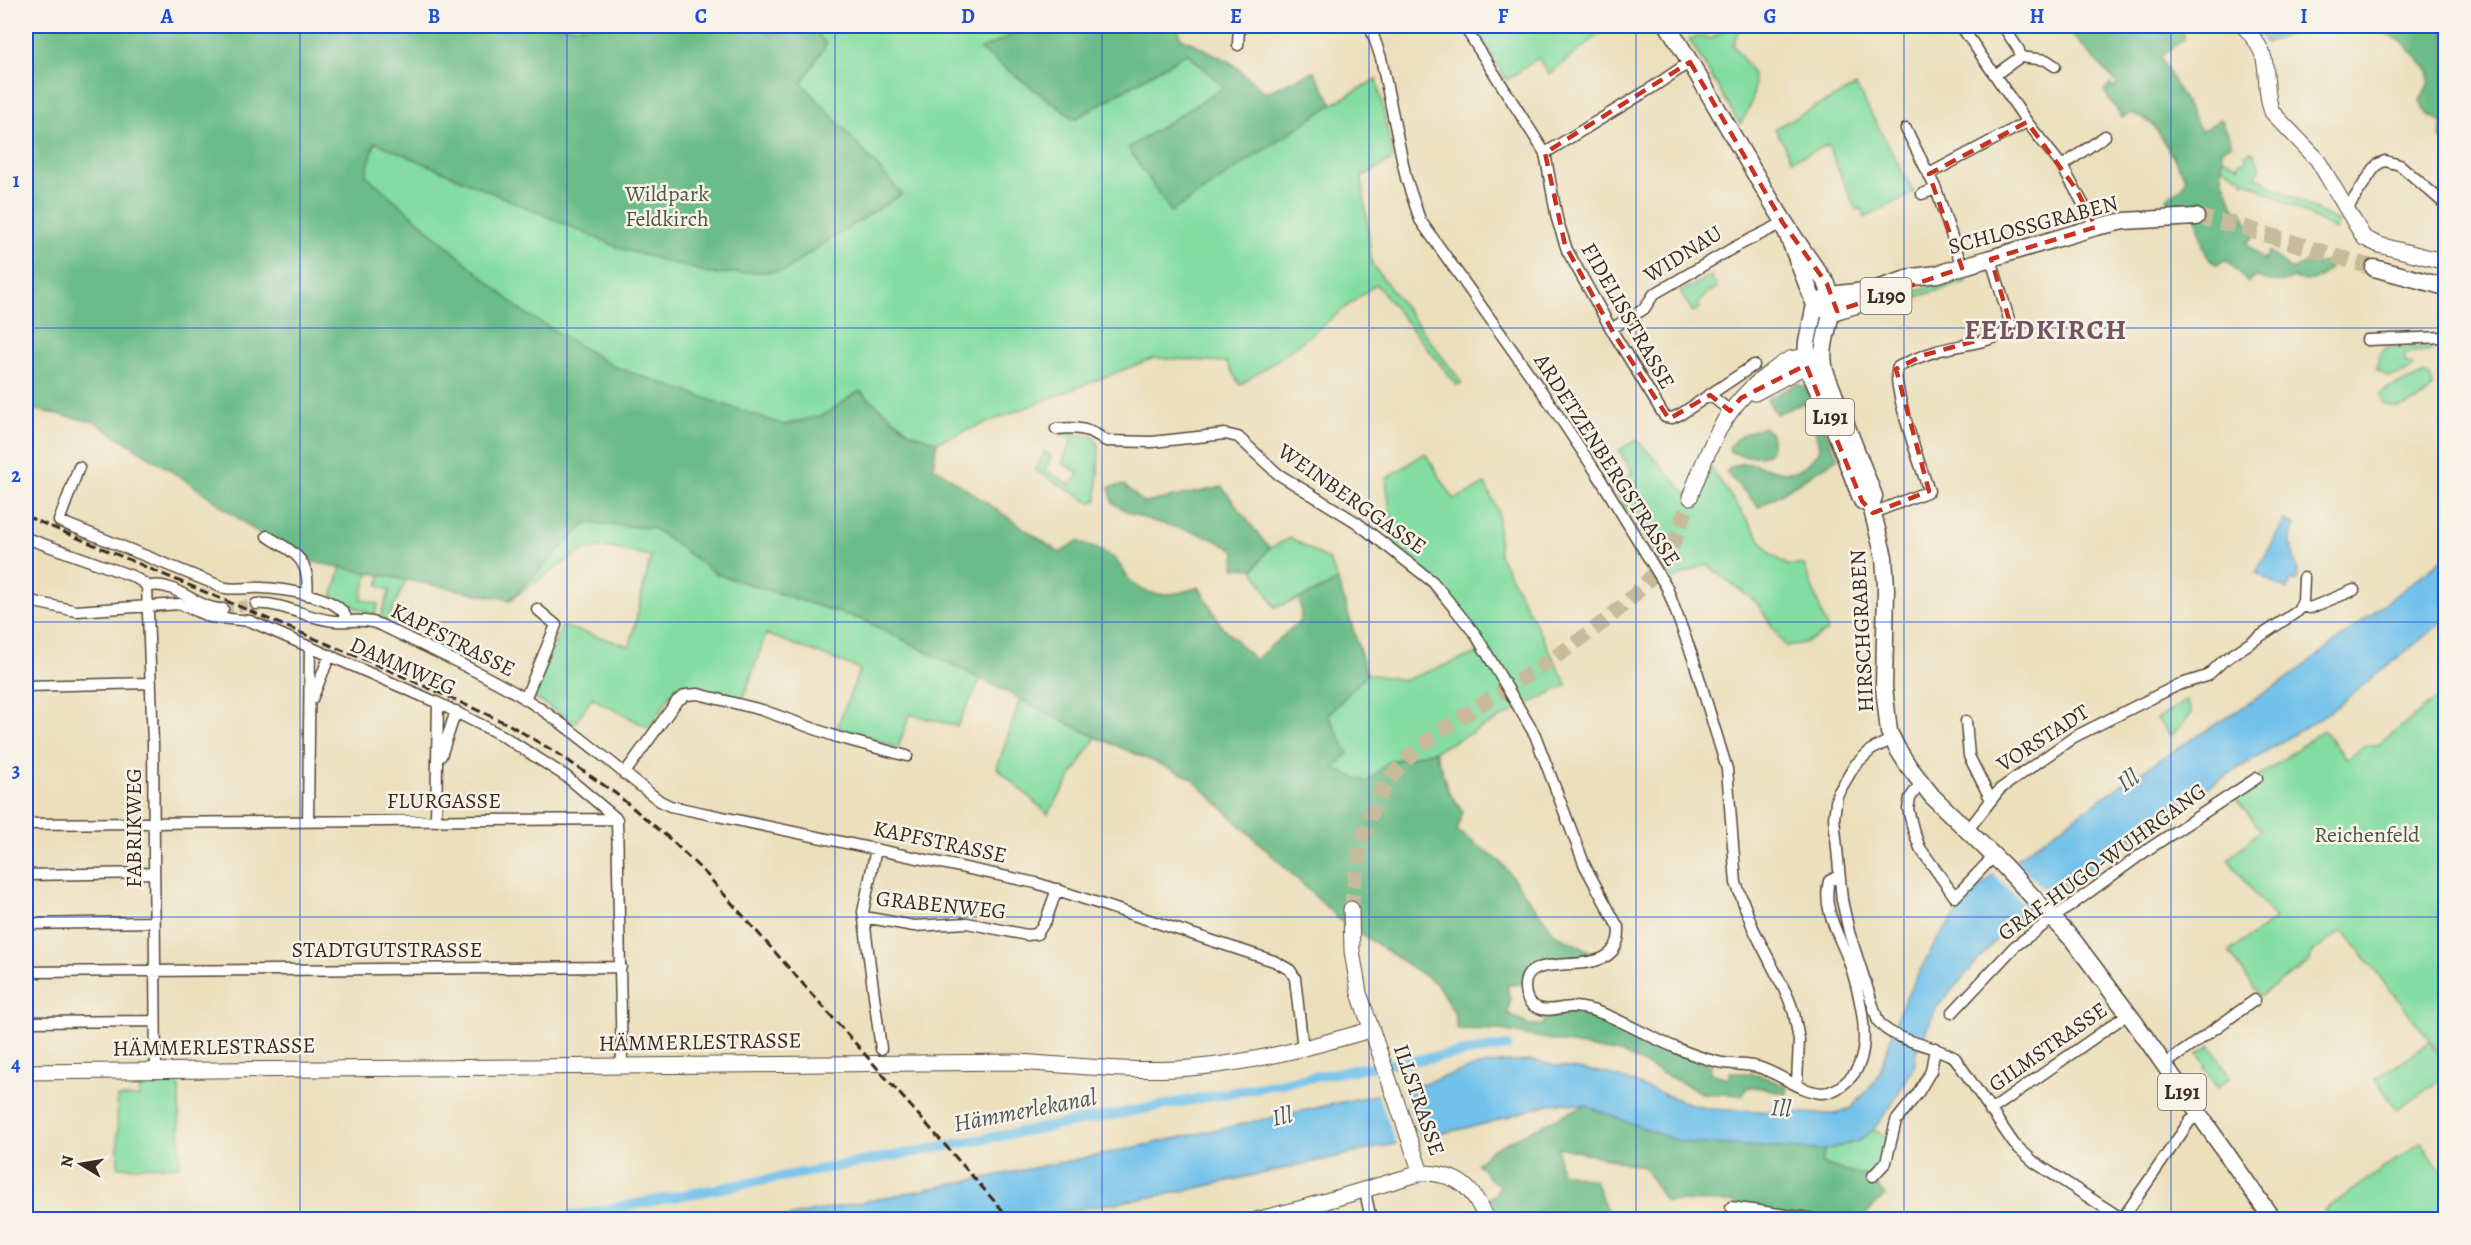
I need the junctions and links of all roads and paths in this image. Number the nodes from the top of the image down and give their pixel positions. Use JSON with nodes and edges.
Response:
{"nodes":[{"id":1,"x":1239,"y":26,"type":"edge"},
{"id":2,"x":1370,"y":26,"type":"edge"},
{"id":3,"x":1464,"y":26,"type":"edge"},
{"id":4,"x":1668,"y":26,"type":"edge"},
{"id":5,"x":1961,"y":26,"type":"edge"},
{"id":6,"x":2003,"y":26,"type":"edge"},
{"id":7,"x":2244,"y":26,"type":"edge"},
{"id":8,"x":1238,"y":45,"type":"dead end"},
{"id":9,"x":2020,"y":57,"type":"junction"},
{"id":10,"x":1690,"y":62,"type":"junction"},
{"id":11,"x":2055,"y":66,"type":"dead end"},
{"id":12,"x":1995,"y":75,"type":"junction"},
{"id":13,"x":2027,"y":122,"type":"junction"},
{"id":14,"x":1906,"y":129,"type":"dead end"},
{"id":15,"x":2105,"y":136,"type":"dead end"},
{"id":16,"x":1545,"y":153,"type":"junction"},
{"id":17,"x":2062,"y":166,"type":"junction"},
{"id":18,"x":1929,"y":174,"type":"junction"},
{"id":19,"x":1936,"y":189,"type":"junction"},
{"id":20,"x":1923,"y":194,"type":"dead end"},
{"id":21,"x":2445,"y":205,"type":"edge"},
{"id":22,"x":2347,"y":209,"type":"junction"},
{"id":23,"x":2196,"y":217,"type":"tunnel mouth"},
{"id":24,"x":1783,"y":223,"type":"junction"},
{"id":25,"x":2096,"y":226,"type":"junction"},
{"id":26,"x":1991,"y":259,"type":"junction"},
{"id":27,"x":2445,"y":262,"type":"edge"},
{"id":28,"x":1962,"y":267,"type":"junction"},
{"id":29,"x":2374,"y":267,"type":"tunnel mouth"},
{"id":30,"x":2445,"y":287,"type":"edge"},
{"id":31,"x":1832,"y":304,"type":"junction"},
{"id":32,"x":1815,"y":305,"type":"junction"},
{"id":33,"x":1611,"y":329,"type":"junction"},
{"id":34,"x":2445,"y":337,"type":"edge"},
{"id":35,"x":2367,"y":339,"type":"dead end"},
{"id":36,"x":2445,"y":351,"type":"edge"},
{"id":37,"x":1814,"y":357,"type":"junction"},
{"id":38,"x":1754,"y":365,"type":"dead end"},
{"id":39,"x":2445,"y":391,"type":"edge"},
{"id":40,"x":1710,"y":395,"type":"junction"},
{"id":41,"x":1730,"y":411,"type":"junction"},
{"id":42,"x":2445,"y":425,"type":"edge"},
{"id":43,"x":1056,"y":429,"type":"dead end"},
{"id":44,"x":79,"y":467,"type":"dead end"},
{"id":45,"x":1690,"y":497,"type":"tunnel mouth"},
{"id":46,"x":1872,"y":509,"type":"junction"},
{"id":47,"x":267,"y":536,"type":"dead end"},
{"id":48,"x":26,"y":538,"type":"edge"},
{"id":49,"x":2304,"y":578,"type":"dead end"},
{"id":50,"x":147,"y":587,"type":"junction"},
{"id":51,"x":2354,"y":590,"type":"dead end"},
{"id":52,"x":307,"y":595,"type":"junction"},
{"id":53,"x":26,"y":600,"type":"edge"},
{"id":54,"x":256,"y":604,"type":"tunnel mouth"},
{"id":55,"x":149,"y":605,"type":"junction"},
{"id":56,"x":2301,"y":606,"type":"junction"},
{"id":57,"x":223,"y":609,"type":"tunnel mouth"},
{"id":58,"x":537,"y":609,"type":"dead end"},
{"id":59,"x":347,"y":621,"type":"junction"},
{"id":60,"x":310,"y":646,"type":"junction"},
{"id":61,"x":330,"y":655,"type":"junction"},
{"id":62,"x":151,"y":683,"type":"junction"},
{"id":63,"x":26,"y":686,"type":"edge"},
{"id":64,"x":525,"y":699,"type":"junction"},
{"id":65,"x":438,"y":703,"type":"junction"},
{"id":66,"x":309,"y":706,"type":"junction"},
{"id":67,"x":456,"y":711,"type":"junction"},
{"id":68,"x":1966,"y":721,"type":"dead end"},
{"id":69,"x":1892,"y":739,"type":"junction"},
{"id":70,"x":907,"y":756,"type":"dead end"},
{"id":71,"x":437,"y":766,"type":"junction"},
{"id":72,"x":624,"y":774,"type":"junction"},
{"id":73,"x":2257,"y":778,"type":"dead end"},
{"id":74,"x":1921,"y":783,"type":"junction"},
{"id":75,"x":1991,"y":800,"type":"junction"},
{"id":76,"x":617,"y":819,"type":"junction"},
{"id":77,"x":308,"y":821,"type":"junction"},
{"id":78,"x":436,"y":821,"type":"junction"},
{"id":79,"x":153,"y":823,"type":"junction"},
{"id":80,"x":26,"y":824,"type":"edge"},
{"id":81,"x":1967,"y":831,"type":"junction"},
{"id":82,"x":876,"y":849,"type":"junction"},
{"id":83,"x":1999,"y":860,"type":"junction"},
{"id":84,"x":153,"y":873,"type":"junction"},
{"id":85,"x":26,"y":875,"type":"edge"},
{"id":86,"x":1838,"y":876,"type":"junction"},
{"id":87,"x":1057,"y":889,"type":"junction"},
{"id":88,"x":1352,"y":909,"type":"tunnel mouth"},
{"id":89,"x":2048,"y":911,"type":"junction"},
{"id":90,"x":864,"y":917,"type":"junction"},
{"id":91,"x":153,"y":922,"type":"junction"},
{"id":92,"x":26,"y":924,"type":"edge"},
{"id":93,"x":621,"y":967,"type":"junction"},
{"id":94,"x":154,"y":971,"type":"junction"},
{"id":95,"x":26,"y":972,"type":"edge"},
{"id":96,"x":2254,"y":1000,"type":"dead end"},
{"id":97,"x":1952,"y":1013,"type":"dead end"},
{"id":98,"x":2128,"y":1014,"type":"junction"},
{"id":99,"x":155,"y":1021,"type":"junction"},
{"id":100,"x":26,"y":1022,"type":"edge"},
{"id":101,"x":1370,"y":1030,"type":"junction"},
{"id":102,"x":1935,"y":1048,"type":"junction"},
{"id":103,"x":881,"y":1049,"type":"dead end"},
{"id":104,"x":1303,"y":1049,"type":"junction"},
{"id":105,"x":2164,"y":1065,"type":"junction"},
{"id":106,"x":622,"y":1066,"type":"junction"},
{"id":107,"x":156,"y":1070,"type":"junction"},
{"id":108,"x":26,"y":1072,"type":"edge"},
{"id":109,"x":1797,"y":1083,"type":"junction"},
{"id":110,"x":1990,"y":1111,"type":"junction"},
{"id":111,"x":2198,"y":1116,"type":"junction"},
{"id":112,"x":1421,"y":1173,"type":"junction"},
{"id":113,"x":1873,"y":1176,"type":"dead end"},
{"id":114,"x":1365,"y":1191,"type":"junction"},
{"id":115,"x":1731,"y":1207,"type":"dead end"},
{"id":116,"x":2123,"y":1219,"type":"edge"},
{"id":117,"x":1256,"y":1220,"type":"edge"},
{"id":118,"x":1371,"y":1220,"type":"edge"},
{"id":119,"x":1486,"y":1220,"type":"edge"},
{"id":120,"x":1822,"y":1220,"type":"edge"},
{"id":121,"x":2273,"y":1220,"type":"edge"}],
"edges":[{"from":1,"to":8,"type":"street"},
{"from":2,"to":109,"type":"street","name":"ARDETZENBERGSTRASSE"},
{"from":3,"to":16,"type":"street","name":"FIDELISSTRASSE"},
{"from":4,"to":10,"type":"main road","number":"L190"},
{"from":5,"to":12,"type":"street"},
{"from":6,"to":9,"type":"street"},
{"from":7,"to":22,"type":"street"},
{"from":9,"to":11,"type":"street"},
{"from":9,"to":12,"type":"street"},
{"from":10,"to":16,"type":"street"},
{"from":10,"to":24,"type":"main road","number":"L190"},
{"from":12,"to":13,"type":"street"},
{"from":13,"to":17,"type":"street"},
{"from":13,"to":18,"type":"street"},
{"from":14,"to":18,"type":"street"},
{"from":15,"to":17,"type":"street"},
{"from":16,"to":33,"type":"street","name":"FIDELISSTRASSE"},
{"from":17,"to":25,"type":"street"},
{"from":18,"to":19,"type":"street"},
{"from":19,"to":20,"type":"street"},
{"from":19,"to":28,"type":"street"},
{"from":21,"to":22,"type":"street"},
{"from":22,"to":27,"type":"street"},
{"from":23,"to":25,"type":"main road","name":"SCHLOSSGRABEN","number":"L190"},
{"from":24,"to":31,"type":"main road","number":"L190"},
{"from":24,"to":32,"type":"main road","number":"L190"},
{"from":24,"to":33,"type":"street","name":"WIDNAU"},
{"from":25,"to":26,"type":"main road","name":"SCHLOSSGRABEN","number":"L190"},
{"from":26,"to":28,"type":"main road","name":"SCHLOSSGRABEN","number":"L190"},
{"from":26,"to":46,"type":"street"},
{"from":28,"to":31,"type":"main road","name":"SCHLOSSGRABEN","number":"L190"},
{"from":29,"to":30,"type":"main road"},
{"from":31,"to":32,"type":"main road","number":"L190"},
{"from":31,"to":37,"type":"main road"},
{"from":32,"to":37,"type":"main road","name":"HIRSCHGRABEN","number":"L191"},
{"from":33,"to":40,"type":"street","name":"FIDELISSTRASSE"},
{"from":34,"to":35,"type":"street"},
{"from":36,"to":39,"type":"street"},
{"from":37,"to":41,"type":"street"},
{"from":37,"to":46,"type":"main road","name":"HIRSCHGRABEN","number":"L191"},
{"from":38,"to":40,"type":"street"},
{"from":39,"to":42,"type":"street"},
{"from":40,"to":41,"type":"street"},
{"from":41,"to":45,"type":"street"},
{"from":43,"to":109,"type":"street","name":"WEINBERGGASSE"},
{"from":44,"to":52,"type":"street"},
{"from":46,"to":69,"type":"main road","name":"HIRSCHGRABEN","number":"L191"},
{"from":47,"to":52,"type":"street"},
{"from":48,"to":50,"type":"street"},
{"from":49,"to":56,"type":"street"},
{"from":50,"to":55,"type":"street","name":"FABRIKWEG"},
{"from":50,"to":57,"type":"street"},
{"from":51,"to":56,"type":"street"},
{"from":52,"to":59,"type":"street"},
{"from":53,"to":55,"type":"street","name":"DAMMWEG"},
{"from":54,"to":59,"type":"street","name":"KAPFSTRASSE"},
{"from":55,"to":60,"type":"street","name":"DAMMWEG"},
{"from":55,"to":62,"type":"street","name":"FABRIKWEG"},
{"from":56,"to":75,"type":"street","name":"VORSTADT"},
{"from":58,"to":64,"type":"street","name":"KAPFSTRASSE"},
{"from":59,"to":64,"type":"street","name":"KAPFSTRASSE"},
{"from":60,"to":61,"type":"street","name":"DAMMWEG"},
{"from":60,"to":66,"type":"street"},
{"from":61,"to":65,"type":"street","name":"DAMMWEG"},
{"from":61,"to":66,"type":"street"},
{"from":62,"to":63,"type":"street"},
{"from":62,"to":79,"type":"street","name":"FABRIKWEG"},
{"from":64,"to":72,"type":"street","name":"KAPFSTRASSE"},
{"from":65,"to":67,"type":"street","name":"DAMMWEG"},
{"from":65,"to":71,"type":"street"},
{"from":66,"to":77,"type":"street"},
{"from":67,"to":71,"type":"street"},
{"from":67,"to":76,"type":"street","name":"DAMMWEG"},
{"from":68,"to":75,"type":"street"},
{"from":69,"to":74,"type":"main road","name":"HIRSCHGRABEN","number":"L191"},
{"from":69,"to":86,"type":"street"},
{"from":70,"to":72,"type":"street"},
{"from":71,"to":78,"type":"street"},
{"from":72,"to":82,"type":"street","name":"KAPFSTRASSE"},
{"from":73,"to":89,"type":"street","name":"GRAF-HUGO-WUHRGANG"},
{"from":74,"to":81,"type":"main road","name":"HIRSCHGRABEN","number":"L191"},
{"from":74,"to":83,"type":"street"},
{"from":75,"to":81,"type":"street","name":"VORSTADT"},
{"from":76,"to":78,"type":"street","name":"FLURGASSE"},
{"from":76,"to":93,"type":"street"},
{"from":77,"to":78,"type":"street","name":"FLURGASSE"},
{"from":77,"to":79,"type":"street","name":"FLURGASSE"},
{"from":79,"to":80,"type":"street","name":"FLURGASSE"},
{"from":79,"to":84,"type":"street","name":"FABRIKWEG"},
{"from":81,"to":83,"type":"main road","name":"HIRSCHGRABEN","number":"L191"},
{"from":82,"to":87,"type":"street","name":"KAPFSTRASSE"},
{"from":82,"to":90,"type":"street"},
{"from":83,"to":89,"type":"main road","number":"L191"},
{"from":84,"to":85,"type":"street"},
{"from":84,"to":91,"type":"street","name":"FABRIKWEG"},
{"from":86,"to":102,"type":"street"},
{"from":86,"to":109,"type":"street"},
{"from":87,"to":90,"type":"street","name":"GRABENWEG"},
{"from":87,"to":104,"type":"street","name":"KAPFSTRASSE"},
{"from":88,"to":101,"type":"street","name":"ILLSTRASSE"},
{"from":89,"to":97,"type":"street","name":"GRAF-HUGO-WUHRGANG"},
{"from":89,"to":98,"type":"main road","number":"L191"},
{"from":90,"to":103,"type":"street"},
{"from":91,"to":92,"type":"street"},
{"from":91,"to":94,"type":"street","name":"FABRIKWEG"},
{"from":93,"to":94,"type":"street","name":"STADTGUTSTRASSE"},
{"from":93,"to":106,"type":"street"},
{"from":94,"to":95,"type":"street","name":"STADTGUTSTRASSE"},
{"from":94,"to":99,"type":"street","name":"FABRIKWEG"},
{"from":96,"to":105,"type":"street"},
{"from":98,"to":105,"type":"main road","number":"L191"},
{"from":98,"to":110,"type":"street","name":"GILMSTRASSE"},
{"from":99,"to":100,"type":"street"},
{"from":99,"to":107,"type":"street","name":"FABRIKWEG"},
{"from":101,"to":104,"type":"street","name":"HÄMMERLESTRASSE"},
{"from":101,"to":112,"type":"street","name":"ILLSTRASSE"},
{"from":102,"to":110,"type":"street"},
{"from":102,"to":113,"type":"street"},
{"from":104,"to":106,"type":"street","name":"HÄMMERLESTRASSE"},
{"from":105,"to":111,"type":"main road","number":"L191"},
{"from":106,"to":107,"type":"street","name":"HÄMMERLESTRASSE"},
{"from":107,"to":108,"type":"street","name":"HÄMMERLESTRASSE"},
{"from":110,"to":116,"type":"street"},
{"from":111,"to":116,"type":"street"},
{"from":111,"to":121,"type":"main road","number":"L191"},
{"from":112,"to":114,"type":"street","name":"ILLSTRASSE"},
{"from":112,"to":119,"type":"street"},
{"from":114,"to":117,"type":"street","name":"ILLSTRASSE"},
{"from":114,"to":118,"type":"street"},
{"from":115,"to":120,"type":"street"}]}
